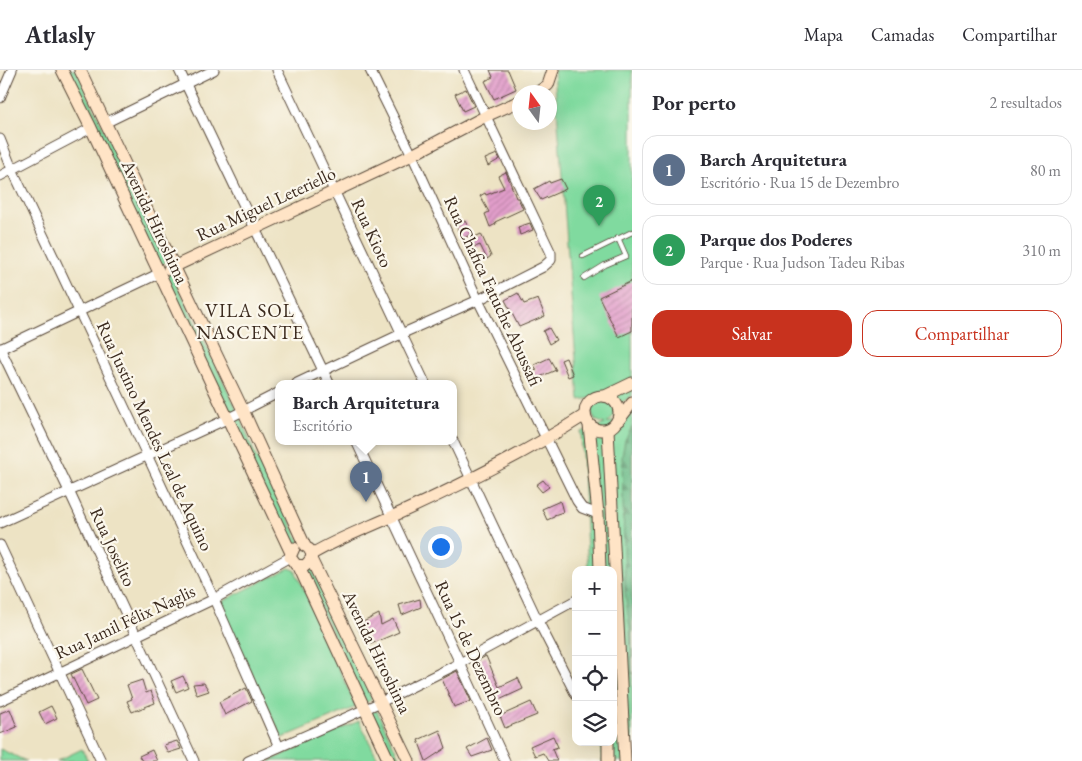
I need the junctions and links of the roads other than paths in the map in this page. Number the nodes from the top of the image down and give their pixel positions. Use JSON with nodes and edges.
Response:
{"nodes":[{"id":1,"x":12,"y":70,"type":"edge"},
{"id":2,"x":62,"y":70,"type":"edge"},
{"id":3,"x":80,"y":70,"type":"edge"},
{"id":4,"x":179,"y":70,"type":"edge"},
{"id":5,"x":214,"y":70,"type":"edge"},
{"id":6,"x":276,"y":70,"type":"edge"},
{"id":7,"x":370,"y":70,"type":"edge"},
{"id":8,"x":464,"y":70,"type":"edge"},
{"id":9,"x":553,"y":73,"type":"edge"},
{"id":10,"x":186,"y":84,"type":"junction"},
{"id":11,"x":547,"y":85,"type":"edge"},
{"id":12,"x":0,"y":98,"type":"edge"},
{"id":13,"x":512,"y":105,"type":"edge"},
{"id":14,"x":486,"y":116,"type":"junction"},
{"id":15,"x":105,"y":123,"type":"junction"},
{"id":16,"x":92,"y":128,"type":"junction"},
{"id":17,"x":0,"y":139,"type":"edge"},
{"id":18,"x":412,"y":154,"type":"junction"},
{"id":19,"x":12,"y":169,"type":"junction"},
{"id":20,"x":0,"y":176,"type":"edge"},
{"id":21,"x":335,"y":191,"type":"junction"},
{"id":22,"x":255,"y":229,"type":"junction"},
{"id":23,"x":632,"y":232,"type":"edge"},
{"id":24,"x":618,"y":238,"type":"junction"},
{"id":25,"x":632,"y":254,"type":"edge"},
{"id":26,"x":583,"y":256,"type":"dead end"},
{"id":27,"x":626,"y":256,"type":"junction"},
{"id":28,"x":174,"y":266,"type":"junction"},
{"id":29,"x":160,"y":273,"type":"junction"},
{"id":30,"x":584,"y":278,"type":"dead end"},
{"id":31,"x":478,"y":300,"type":"junction"},
{"id":32,"x":79,"y":312,"type":"junction"},
{"id":33,"x":401,"y":334,"type":"junction"},
{"id":34,"x":0,"y":349,"type":"edge"},
{"id":35,"x":323,"y":370,"type":"junction"},
{"id":36,"x":304,"y":380,"type":"edge"},
{"id":37,"x":328,"y":380,"type":"edge"},
{"id":38,"x":424,"y":380,"type":"edge"},
{"id":39,"x":632,"y":383,"type":"edge"},
{"id":40,"x":275,"y":394,"type":"edge"},
{"id":41,"x":605,"y":396,"type":"junction"},
{"id":42,"x":632,"y":403,"type":"edge"},
{"id":43,"x":243,"y":410,"type":"junction"},
{"id":44,"x":227,"y":418,"type":"junction"},
{"id":45,"x":619,"y":420,"type":"junction"},
{"id":46,"x":588,"y":421,"type":"junction"},
{"id":47,"x":608,"y":430,"type":"junction"},
{"id":48,"x":550,"y":437,"type":"junction"},
{"id":49,"x":358,"y":445,"type":"edge"},
{"id":50,"x":455,"y":445,"type":"edge"},
{"id":51,"x":148,"y":455,"type":"junction"},
{"id":52,"x":471,"y":478,"type":"junction"},
{"id":53,"x":69,"y":491,"type":"junction"},
{"id":54,"x":598,"y":514,"type":"junction"},
{"id":55,"x":392,"y":517,"type":"junction"},
{"id":56,"x":0,"y":523,"type":"edge"},
{"id":57,"x":0,"y":545,"type":"edge"},
{"id":58,"x":309,"y":552,"type":"junction"},
{"id":59,"x":293,"y":560,"type":"junction"},
{"id":60,"x":600,"y":566,"type":"edge"},
{"id":61,"x":613,"y":566,"type":"edge"},
{"id":62,"x":214,"y":599,"type":"junction"},
{"id":63,"x":572,"y":602,"type":"edge"},
{"id":64,"x":616,"y":611,"type":"edge"},
{"id":65,"x":538,"y":622,"type":"junction"},
{"id":66,"x":136,"y":636,"type":"junction"},
{"id":67,"x":460,"y":663,"type":"junction"},
{"id":68,"x":59,"y":672,"type":"junction"},
{"id":69,"x":572,"y":687,"type":"edge"},
{"id":70,"x":0,"y":702,"type":"edge"},
{"id":71,"x":381,"y":702,"type":"junction"},
{"id":72,"x":364,"y":709,"type":"junction"},
{"id":73,"x":608,"y":746,"type":"edge"},
{"id":74,"x":279,"y":747,"type":"junction"},
{"id":75,"x":101,"y":761,"type":"edge"},
{"id":76,"x":194,"y":761,"type":"edge"},
{"id":77,"x":248,"y":761,"type":"edge"},
{"id":78,"x":389,"y":761,"type":"edge"},
{"id":79,"x":409,"y":761,"type":"edge"},
{"id":80,"x":504,"y":761,"type":"edge"},
{"id":81,"x":608,"y":761,"type":"edge"},
{"id":82,"x":625,"y":761,"type":"edge"}],
"edges":[{"from":1,"to":12,"type":"street"},
{"from":2,"to":16,"type":"main road","name":"Avenida Hiroshima"},
{"from":3,"to":15,"type":"main road","name":"Avenida Hiroshima"},
{"from":4,"to":10,"type":"street"},
{"from":5,"to":10,"type":"street"},
{"from":6,"to":21,"type":"street","name":"Rua Kioto"},
{"from":7,"to":18,"type":"street","name":"Rua Chafica Fatuche Abussafi"},
{"from":8,"to":14,"type":"street"},
{"from":9,"to":11,"type":"main road"},
{"from":10,"to":15,"type":"street"},
{"from":10,"to":22,"type":"street"},
{"from":13,"to":14,"type":"main road","name":"Rua Miguel Leteriello"},
{"from":14,"to":18,"type":"main road","name":"Rua Miguel Leteriello"},
{"from":14,"to":31,"type":"street"},
{"from":15,"to":28,"type":"main road","name":"Avenida Hiroshima"},
{"from":16,"to":19,"type":"street"},
{"from":16,"to":29,"type":"main road","name":"Avenida Hiroshima"},
{"from":17,"to":19,"type":"street","name":"Rua Justino Mendes Leal de Aquino"},
{"from":18,"to":21,"type":"main road","name":"Rua Miguel Leteriello"},
{"from":18,"to":31,"type":"street","name":"Rua Chafica Fatuche Abussafi"},
{"from":19,"to":20,"type":"street"},
{"from":19,"to":32,"type":"street","name":"Rua Justino Mendes Leal de Aquino"},
{"from":21,"to":22,"type":"main road","name":"Rua Miguel Leteriello"},
{"from":21,"to":33,"type":"street","name":"Rua Kioto"},
{"from":22,"to":28,"type":"main road","name":"Rua Miguel Leteriello"},
{"from":22,"to":35,"type":"street"},
{"from":23,"to":24,"type":"lane"},
{"from":24,"to":26,"type":"lane"},
{"from":24,"to":27,"type":"lane"},
{"from":25,"to":27,"type":"lane"},
{"from":27,"to":30,"type":"lane"},
{"from":28,"to":29,"type":"main road","name":"Rua Miguel Leteriello"},
{"from":28,"to":43,"type":"main road","name":"Avenida Hiroshima"},
{"from":29,"to":32,"type":"street","name":"Rua Miguel Leteriello"},
{"from":29,"to":44,"type":"main road","name":"Avenida Hiroshima"},
{"from":31,"to":33,"type":"street"},
{"from":31,"to":48,"type":"street","name":"Rua Chafica Fatuche Abussafi"},
{"from":32,"to":34,"type":"street","name":"Rua Miguel Leteriello"},
{"from":32,"to":51,"type":"street","name":"Rua Justino Mendes Leal de Aquino"},
{"from":33,"to":35,"type":"street"},
{"from":33,"to":38,"type":"street","name":"Rua Kioto"},
{"from":34,"to":53,"type":"street","name":"Rua Joselito"},
{"from":35,"to":36,"type":"street"},
{"from":35,"to":37,"type":"street"},
{"from":39,"to":41,"type":"main road"},
{"from":40,"to":43,"type":"street"},
{"from":41,"to":45,"type":"main road"},
{"from":41,"to":46,"type":"main road"},
{"from":42,"to":45,"type":"main road"},
{"from":43,"to":44,"type":"street"},
{"from":43,"to":58,"type":"main road","name":"Avenida Hiroshima"},
{"from":44,"to":51,"type":"street"},
{"from":44,"to":59,"type":"main road","name":"Avenida Hiroshima"},
{"from":45,"to":47,"type":"main road"},
{"from":46,"to":47,"type":"main road"},
{"from":46,"to":48,"type":"main road"},
{"from":46,"to":54,"type":"main road"},
{"from":47,"to":61,"type":"main road"},
{"from":48,"to":52,"type":"main road"},
{"from":48,"to":54,"type":"street","name":"Rua Chafica Fatuche Abussafi"},
{"from":49,"to":55,"type":"street","name":"Rua 15 de Dezembro"},
{"from":50,"to":52,"type":"street"},
{"from":51,"to":53,"type":"street"},
{"from":51,"to":62,"type":"street","name":"Rua Justino Mendes Leal de Aquino"},
{"from":52,"to":55,"type":"main road"},
{"from":52,"to":65,"type":"street"},
{"from":53,"to":56,"type":"street"},
{"from":53,"to":66,"type":"street","name":"Rua Joselito"},
{"from":54,"to":60,"type":"main road"},
{"from":55,"to":58,"type":"main road"},
{"from":55,"to":67,"type":"street","name":"Rua 15 de Dezembro"},
{"from":57,"to":68,"type":"street"},
{"from":58,"to":59,"type":"main road"},
{"from":58,"to":59,"type":"main road"},
{"from":58,"to":71,"type":"main road","name":"Avenida Hiroshima"},
{"from":59,"to":62,"type":"street","name":"Rua Jamil Félix Naglis"},
{"from":59,"to":72,"type":"main road","name":"Avenida Hiroshima"},
{"from":62,"to":66,"type":"street","name":"Rua Jamil Félix Naglis"},
{"from":62,"to":74,"type":"street","name":"Rua Justino Mendes Leal de Aquino"},
{"from":63,"to":65,"type":"street"},
{"from":64,"to":82,"type":"main road"},
{"from":65,"to":67,"type":"street"},
{"from":65,"to":69,"type":"street"},
{"from":66,"to":68,"type":"street","name":"Rua Jamil Félix Naglis"},
{"from":66,"to":76,"type":"street","name":"Rua Joselito"},
{"from":67,"to":71,"type":"street"},
{"from":67,"to":80,"type":"street","name":"Rua 15 de Dezembro"},
{"from":68,"to":70,"type":"street","name":"Rua Jamil Félix Naglis"},
{"from":68,"to":75,"type":"street"},
{"from":71,"to":72,"type":"street"},
{"from":71,"to":79,"type":"main road","name":"Avenida Hiroshima"},
{"from":72,"to":74,"type":"street"},
{"from":72,"to":78,"type":"main road","name":"Avenida Hiroshima"},
{"from":73,"to":81,"type":"main road"},
{"from":74,"to":77,"type":"street"}]}
